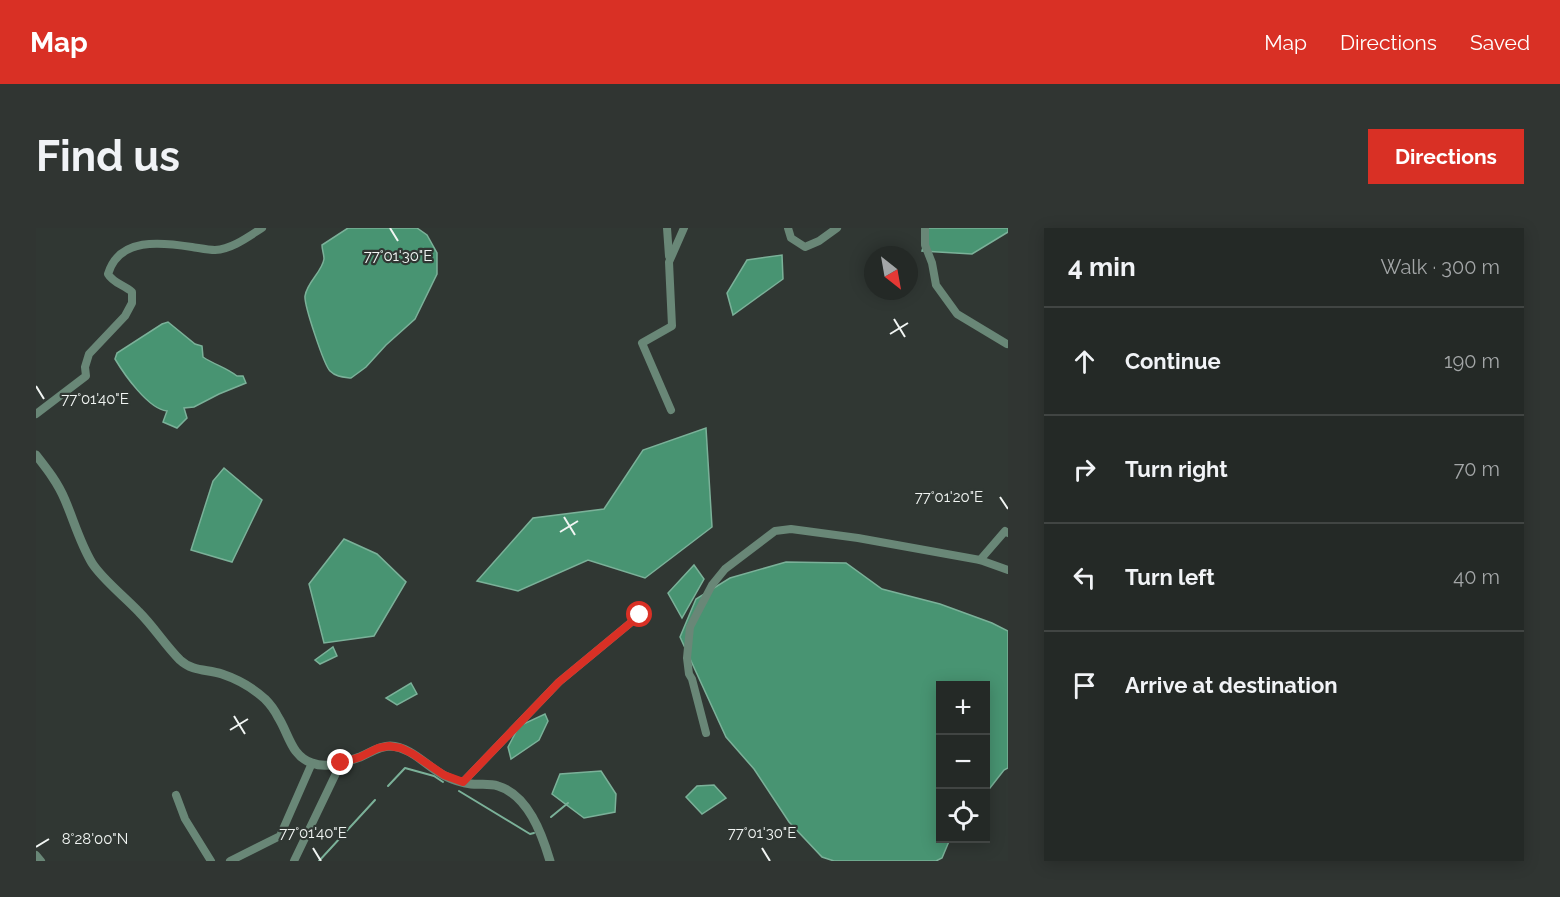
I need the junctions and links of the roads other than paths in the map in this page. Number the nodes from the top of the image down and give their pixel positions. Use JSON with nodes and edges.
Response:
{"nodes":[{"id":1,"x":262,"y":228,"type":"edge"},
{"id":2,"x":667,"y":228,"type":"edge"},
{"id":3,"x":684,"y":228,"type":"edge"},
{"id":4,"x":788,"y":228,"type":"edge"},
{"id":5,"x":837,"y":228,"type":"edge"},
{"id":6,"x":926,"y":228,"type":"edge"},
{"id":7,"x":669,"y":262,"type":"junction"},
{"id":8,"x":1006,"y":344,"type":"dead end"},
{"id":9,"x":671,"y":410,"type":"dead end"},
{"id":10,"x":36,"y":414,"type":"edge"},
{"id":11,"x":36,"y":455,"type":"edge"},
{"id":12,"x":1008,"y":533,"type":"edge"},
{"id":13,"x":980,"y":560,"type":"junction"},
{"id":14,"x":1008,"y":570,"type":"edge"},
{"id":15,"x":640,"y":615,"type":"dead end"},
{"id":16,"x":706,"y":733,"type":"dead end"},
{"id":17,"x":312,"y":763,"type":"junction"},
{"id":18,"x":341,"y":763,"type":"junction"},
{"id":19,"x":463,"y":782,"type":"junction"},
{"id":20,"x":176,"y":795,"type":"dead end"},
{"id":21,"x":36,"y":855,"type":"edge"},
{"id":22,"x":41,"y":861,"type":"edge"},
{"id":23,"x":211,"y":861,"type":"edge"},
{"id":24,"x":230,"y":861,"type":"edge"},
{"id":25,"x":294,"y":861,"type":"edge"},
{"id":26,"x":550,"y":861,"type":"edge"}],
"edges":[{"from":1,"to":10,"type":"street"},
{"from":2,"to":7,"type":"street"},
{"from":3,"to":7,"type":"street"},
{"from":4,"to":5,"type":"street"},
{"from":6,"to":8,"type":"street"},
{"from":7,"to":9,"type":"street"},
{"from":11,"to":17,"type":"street"},
{"from":12,"to":13,"type":"street"},
{"from":13,"to":14,"type":"street"},
{"from":13,"to":16,"type":"street"},
{"from":15,"to":19,"type":"street"},
{"from":17,"to":18,"type":"street"},
{"from":17,"to":24,"type":"street"},
{"from":18,"to":19,"type":"street"},
{"from":18,"to":25,"type":"street"},
{"from":19,"to":26,"type":"street"},
{"from":20,"to":23,"type":"street"},
{"from":21,"to":22,"type":"street"}]}
